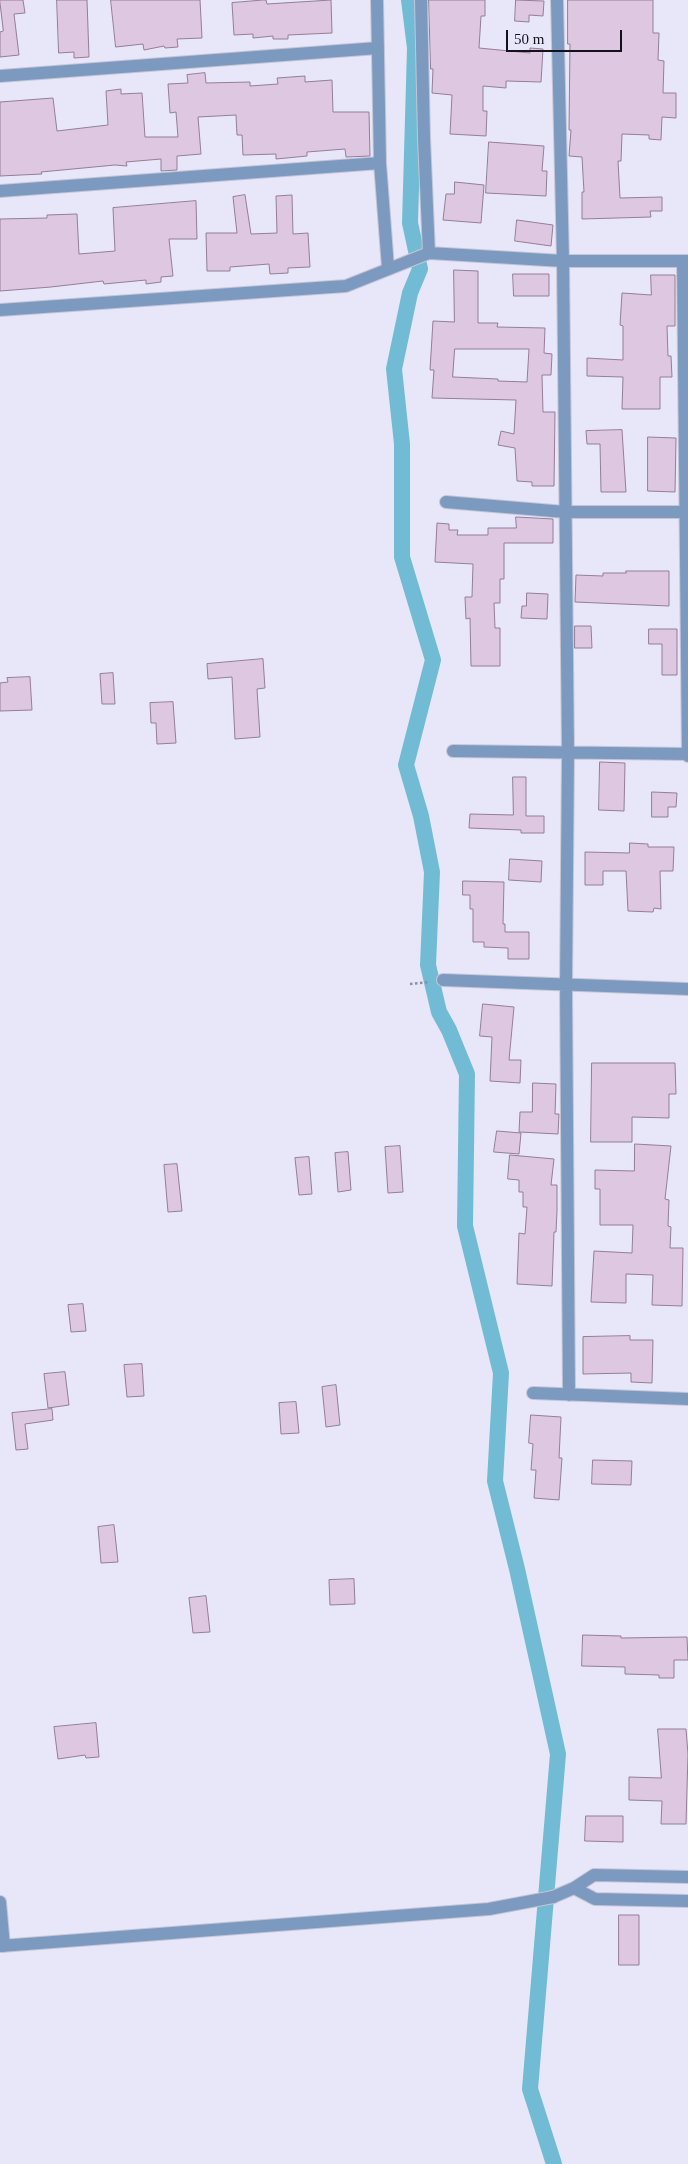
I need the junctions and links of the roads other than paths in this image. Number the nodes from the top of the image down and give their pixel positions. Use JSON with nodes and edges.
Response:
{"nodes":[{"id":1,"x":377,"y":0,"type":"edge"},
{"id":2,"x":420,"y":0,"type":"edge"},
{"id":3,"x":557,"y":0,"type":"edge"},
{"id":4,"x":378,"y":48,"type":"junction"},
{"id":5,"x":0,"y":76,"type":"edge"},
{"id":6,"x":380,"y":163,"type":"junction"},
{"id":7,"x":0,"y":190,"type":"edge"},
{"id":8,"x":429,"y":253,"type":"junction"},
{"id":9,"x":563,"y":261,"type":"junction"},
{"id":10,"x":686,"y":261,"type":"edge"},
{"id":11,"x":388,"y":268,"type":"junction"},
{"id":12,"x":0,"y":310,"type":"edge"},
{"id":13,"x":446,"y":502,"type":"dead end"},
{"id":14,"x":565,"y":512,"type":"junction"},
{"id":15,"x":687,"y":512,"type":"edge"},
{"id":16,"x":454,"y":751,"type":"dead end"},
{"id":17,"x":568,"y":753,"type":"junction"},
{"id":18,"x":688,"y":754,"type":"edge"},
{"id":19,"x":443,"y":980,"type":"road end"},
{"id":20,"x":566,"y":986,"type":"junction"},
{"id":21,"x":688,"y":989,"type":"edge"},
{"id":22,"x":533,"y":1393,"type":"dead end"},
{"id":23,"x":569,"y":1395,"type":"junction"},
{"id":24,"x":688,"y":1399,"type":"edge"},
{"id":25,"x":688,"y":1876,"type":"edge"},
{"id":26,"x":574,"y":1888,"type":"junction"},
{"id":27,"x":688,"y":1901,"type":"edge"},
{"id":28,"x":0,"y":1902,"type":"edge"},
{"id":29,"x":2,"y":1946,"type":"edge"}],
"edges":[{"from":1,"to":4,"type":"street"},
{"from":2,"to":8,"type":"street"},
{"from":3,"to":9,"type":"street"},
{"from":4,"to":5,"type":"street"},
{"from":4,"to":6,"type":"street"},
{"from":6,"to":7,"type":"street"},
{"from":6,"to":11,"type":"street"},
{"from":8,"to":9,"type":"street"},
{"from":8,"to":11,"type":"street"},
{"from":9,"to":10,"type":"street"},
{"from":9,"to":14,"type":"street"},
{"from":10,"to":15,"type":"street"},
{"from":11,"to":12,"type":"street"},
{"from":13,"to":14,"type":"street"},
{"from":14,"to":15,"type":"street"},
{"from":14,"to":17,"type":"street"},
{"from":15,"to":18,"type":"street"},
{"from":16,"to":17,"type":"street"},
{"from":17,"to":18,"type":"street"},
{"from":17,"to":20,"type":"street"},
{"from":19,"to":20,"type":"street"},
{"from":20,"to":21,"type":"street"},
{"from":20,"to":23,"type":"street"},
{"from":22,"to":23,"type":"street"},
{"from":23,"to":24,"type":"street"},
{"from":25,"to":26,"type":"street"},
{"from":26,"to":27,"type":"street"},
{"from":26,"to":29,"type":"street"},
{"from":28,"to":29,"type":"street"}]}
